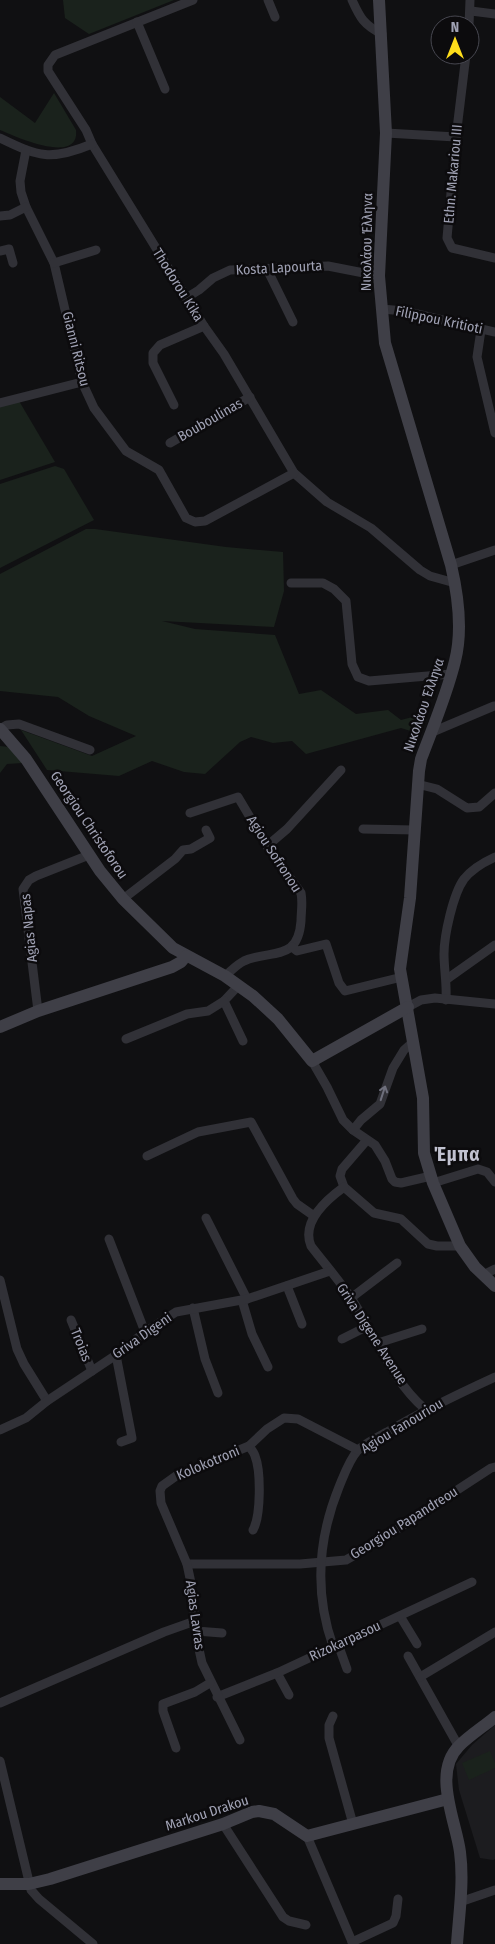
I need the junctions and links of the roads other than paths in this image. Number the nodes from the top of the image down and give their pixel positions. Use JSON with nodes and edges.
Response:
{"nodes":[{"id":1,"x":194,"y":0,"type":"edge"},
{"id":2,"x":268,"y":0,"type":"edge"},
{"id":3,"x":352,"y":0,"type":"edge"},
{"id":4,"x":379,"y":0,"type":"edge"},
{"id":5,"x":470,"y":0,"type":"edge"},
{"id":6,"x":471,"y":11,"type":"junction"},
{"id":7,"x":495,"y":14,"type":"edge"},
{"id":8,"x":470,"y":15,"type":"edge"},
{"id":9,"x":275,"y":17,"type":"dead end"},
{"id":10,"x":137,"y":22,"type":"junction"},
{"id":11,"x":382,"y":34,"type":"junction"},
{"id":12,"x":465,"y":65,"type":"edge"},
{"id":13,"x":165,"y":89,"type":"dead end"},
{"id":14,"x":386,"y":133,"type":"junction"},
{"id":15,"x":456,"y":137,"type":"junction"},
{"id":16,"x":0,"y":138,"type":"edge"},
{"id":17,"x":92,"y":144,"type":"junction"},
{"id":18,"x":26,"y":150,"type":"junction"},
{"id":19,"x":26,"y":207,"type":"junction"},
{"id":20,"x":0,"y":216,"type":"edge"},
{"id":21,"x":96,"y":250,"type":"dead end"},
{"id":22,"x":0,"y":251,"type":"edge"},
{"id":23,"x":495,"y":258,"type":"edge"},
{"id":24,"x":14,"y":263,"type":"dead end"},
{"id":25,"x":54,"y":263,"type":"junction"},
{"id":26,"x":267,"y":269,"type":"junction"},
{"id":27,"x":379,"y":276,"type":"junction"},
{"id":28,"x":186,"y":298,"type":"junction"},
{"id":29,"x":382,"y":309,"type":"junction"},
{"id":30,"x":293,"y":322,"type":"dead end"},
{"id":31,"x":204,"y":326,"type":"junction"},
{"id":32,"x":481,"y":330,"type":"junction"},
{"id":33,"x":495,"y":332,"type":"edge"},
{"id":34,"x":82,"y":382,"type":"junction"},
{"id":35,"x":490,"y":390,"type":"edge"},
{"id":36,"x":250,"y":397,"type":"junction"},
{"id":37,"x":0,"y":403,"type":"edge"},
{"id":38,"x":174,"y":405,"type":"dead end"},
{"id":39,"x":495,"y":433,"type":"edge"},
{"id":40,"x":170,"y":443,"type":"dead end"},
{"id":41,"x":294,"y":473,"type":"junction"},
{"id":42,"x":495,"y":550,"type":"edge"},
{"id":43,"x":451,"y":565,"type":"junction"},
{"id":44,"x":290,"y":583,"type":"dead end"},
{"id":45,"x":455,"y":583,"type":"junction"},
{"id":46,"x":451,"y":674,"type":"junction"},
{"id":47,"x":494,"y":706,"type":"edge"},
{"id":48,"x":0,"y":729,"type":"edge"},
{"id":49,"x":430,"y":733,"type":"junction"},
{"id":50,"x":90,"y":750,"type":"dead end"},
{"id":51,"x":341,"y":770,"type":"dead end"},
{"id":52,"x":417,"y":784,"type":"junction"},
{"id":53,"x":495,"y":793,"type":"edge"},
{"id":54,"x":190,"y":813,"type":"dead end"},
{"id":55,"x":363,"y":829,"type":"dead end"},
{"id":56,"x":206,"y":830,"type":"dead end"},
{"id":57,"x":415,"y":830,"type":"junction"},
{"id":58,"x":267,"y":846,"type":"junction"},
{"id":59,"x":89,"y":855,"type":"junction"},
{"id":60,"x":495,"y":857,"type":"edge"},
{"id":61,"x":123,"y":899,"type":"junction"},
{"id":62,"x":495,"y":945,"type":"edge"},
{"id":63,"x":292,"y":947,"type":"junction"},
{"id":64,"x":186,"y":956,"type":"junction"},
{"id":65,"x":225,"y":976,"type":"junction"},
{"id":66,"x":402,"y":977,"type":"junction"},
{"id":67,"x":447,"y":979,"type":"junction"},
{"id":68,"x":239,"y":985,"type":"junction"},
{"id":69,"x":446,"y":1000,"type":"junction"},
{"id":70,"x":224,"y":1001,"type":"junction"},
{"id":71,"x":495,"y":1004,"type":"edge"},
{"id":72,"x":408,"y":1007,"type":"junction"},
{"id":73,"x":38,"y":1011,"type":"junction"},
{"id":74,"x":0,"y":1027,"type":"edge"},
{"id":75,"x":126,"y":1039,"type":"dead end"},
{"id":76,"x":243,"y":1041,"type":"dead end"},
{"id":77,"x":413,"y":1042,"type":"junction"},
{"id":78,"x":312,"y":1061,"type":"junction"},
{"id":79,"x":353,"y":1130,"type":"junction"},
{"id":80,"x":367,"y":1140,"type":"junction"},
{"id":81,"x":147,"y":1156,"type":"dead end"},
{"id":82,"x":432,"y":1179,"type":"junction"},
{"id":83,"x":495,"y":1182,"type":"edge"},
{"id":84,"x":344,"y":1186,"type":"junction"},
{"id":85,"x":314,"y":1216,"type":"junction"},
{"id":86,"x":206,"y":1218,"type":"dead end"},
{"id":87,"x":109,"y":1239,"type":"dead end"},
{"id":88,"x":460,"y":1246,"type":"junction"},
{"id":89,"x":397,"y":1264,"type":"dead end"},
{"id":90,"x":495,"y":1269,"type":"edge"},
{"id":91,"x":330,"y":1271,"type":"junction"},
{"id":92,"x":483,"y":1275,"type":"junction"},
{"id":93,"x":0,"y":1280,"type":"edge"},
{"id":94,"x":287,"y":1286,"type":"junction"},
{"id":95,"x":495,"y":1286,"type":"edge"},
{"id":96,"x":350,"y":1298,"type":"junction"},
{"id":97,"x":244,"y":1300,"type":"junction"},
{"id":98,"x":193,"y":1308,"type":"junction"},
{"id":99,"x":71,"y":1320,"type":"dead end"},
{"id":100,"x":302,"y":1324,"type":"dead end"},
{"id":101,"x":368,"y":1326,"type":"junction"},
{"id":102,"x":422,"y":1329,"type":"dead end"},
{"id":103,"x":145,"y":1332,"type":"junction"},
{"id":104,"x":342,"y":1339,"type":"dead end"},
{"id":105,"x":378,"y":1343,"type":"junction"},
{"id":106,"x":116,"y":1355,"type":"junction"},
{"id":107,"x":268,"y":1367,"type":"dead end"},
{"id":108,"x":92,"y":1371,"type":"junction"},
{"id":109,"x":495,"y":1377,"type":"edge"},
{"id":110,"x":218,"y":1393,"type":"dead end"},
{"id":111,"x":47,"y":1401,"type":"junction"},
{"id":112,"x":425,"y":1409,"type":"junction"},
{"id":113,"x":0,"y":1430,"type":"edge"},
{"id":114,"x":121,"y":1442,"type":"dead end"},
{"id":115,"x":249,"y":1446,"type":"junction"},
{"id":116,"x":358,"y":1450,"type":"junction"},
{"id":117,"x":495,"y":1467,"type":"edge"},
{"id":118,"x":162,"y":1486,"type":"joint"},
{"id":119,"x":253,"y":1530,"type":"dead end"},
{"id":120,"x":321,"y":1562,"type":"junction"},
{"id":121,"x":187,"y":1564,"type":"junction"},
{"id":122,"x":472,"y":1582,"type":"dead end"},
{"id":123,"x":400,"y":1616,"type":"junction"},
{"id":124,"x":195,"y":1626,"type":"junction"},
{"id":125,"x":495,"y":1632,"type":"edge"},
{"id":126,"x":222,"y":1633,"type":"dead end"},
{"id":127,"x":417,"y":1644,"type":"dead end"},
{"id":128,"x":335,"y":1645,"type":"junction"},
{"id":129,"x":408,"y":1656,"type":"dead end"},
{"id":130,"x":347,"y":1669,"type":"dead end"},
{"id":131,"x":277,"y":1672,"type":"junction"},
{"id":132,"x":420,"y":1677,"type":"junction"},
{"id":133,"x":210,"y":1683,"type":"junction"},
{"id":134,"x":289,"y":1695,"type":"dead end"},
{"id":135,"x":217,"y":1697,"type":"junction"},
{"id":136,"x":0,"y":1703,"type":"edge"},
{"id":137,"x":333,"y":1716,"type":"dead end"},
{"id":138,"x":495,"y":1717,"type":"edge"},
{"id":139,"x":240,"y":1740,"type":"dead end"},
{"id":140,"x":458,"y":1747,"type":"junction"},
{"id":141,"x":176,"y":1748,"type":"dead end"},
{"id":142,"x":0,"y":1761,"type":"edge"},
{"id":143,"x":448,"y":1799,"type":"junction"},
{"id":144,"x":223,"y":1824,"type":"junction"},
{"id":145,"x":353,"y":1824,"type":"junction"},
{"id":146,"x":307,"y":1836,"type":"junction"},
{"id":147,"x":0,"y":1884,"type":"edge"},
{"id":148,"x":28,"y":1884,"type":"junction"},
{"id":149,"x":495,"y":1890,"type":"edge"},
{"id":150,"x":398,"y":1898,"type":"dead end"},
{"id":151,"x":460,"y":1902,"type":"junction"},
{"id":152,"x":306,"y":1925,"type":"dead end"},
{"id":153,"x":353,"y":1943,"type":"edge"},
{"id":154,"x":93,"y":1944,"type":"edge"},
{"id":155,"x":457,"y":1944,"type":"edge"}],
"edges":[{"from":1,"to":10,"type":"street","name":"Thodorou Kika"},
{"from":2,"to":9,"type":"street"},
{"from":3,"to":11,"type":"street"},
{"from":4,"to":11,"type":"street","name":"Νικολάου Έλληνα"},
{"from":5,"to":6,"type":"street"},
{"from":6,"to":7,"type":"street"},
{"from":6,"to":8,"type":"street"},
{"from":10,"to":13,"type":"street"},
{"from":10,"to":17,"type":"street","name":"Thodorou Kika"},
{"from":11,"to":14,"type":"street","name":"Νικολάου Έλληνα"},
{"from":12,"to":15,"type":"street","name":"Ethn. Makariou III"},
{"from":14,"to":15,"type":"street"},
{"from":14,"to":27,"type":"street","name":"Νικολάου Έλληνα"},
{"from":15,"to":23,"type":"street","name":"Ethn. Makariou III"},
{"from":16,"to":18,"type":"street"},
{"from":17,"to":18,"type":"street"},
{"from":17,"to":28,"type":"street","name":"Thodorou Kika"},
{"from":18,"to":19,"type":"street","name":"Gianni Ritsou"},
{"from":19,"to":20,"type":"street"},
{"from":19,"to":25,"type":"street","name":"Gianni Ritsou"},
{"from":21,"to":25,"type":"street"},
{"from":22,"to":24,"type":"street"},
{"from":25,"to":34,"type":"street","name":"Gianni Ritsou"},
{"from":26,"to":27,"type":"street","name":"Kosta Lapourta"},
{"from":26,"to":28,"type":"street","name":"Kosta Lapourta"},
{"from":26,"to":30,"type":"street"},
{"from":27,"to":29,"type":"street","name":"Νικολάου Έλληνα"},
{"from":28,"to":31,"type":"street","name":"Thodorou Kika"},
{"from":29,"to":32,"type":"street","name":"Filippou Kritioti"},
{"from":29,"to":43,"type":"street","name":"Νικολάου Έλληνα"},
{"from":31,"to":36,"type":"street","name":"Thodorou Kika"},
{"from":31,"to":38,"type":"street"},
{"from":32,"to":33,"type":"street","name":"Filippou Kritioti"},
{"from":32,"to":35,"type":"street"},
{"from":34,"to":37,"type":"street"},
{"from":34,"to":41,"type":"street","name":"Gianni Ritsou"},
{"from":35,"to":39,"type":"street"},
{"from":36,"to":40,"type":"street","name":"Bouboulinas"},
{"from":36,"to":41,"type":"street","name":"Thodorou Kika"},
{"from":41,"to":45,"type":"street","name":"Thodorou Kika"},
{"from":42,"to":43,"type":"street"},
{"from":43,"to":45,"type":"street","name":"Νικολάου Έλληνα"},
{"from":44,"to":46,"type":"street"},
{"from":45,"to":46,"type":"street","name":"Νικολάου Έλληνα"},
{"from":46,"to":49,"type":"street","name":"Νικολάου Έλληνα"},
{"from":47,"to":49,"type":"street"},
{"from":48,"to":50,"type":"street"},
{"from":48,"to":59,"type":"street","name":"Georgiou Christoforou"},
{"from":49,"to":52,"type":"street","name":"Νικολάου Έλληνα"},
{"from":51,"to":58,"type":"street"},
{"from":52,"to":53,"type":"street"},
{"from":52,"to":57,"type":"street","name":"Νικολάου Έλληνα"},
{"from":54,"to":58,"type":"street","name":"Agiou Sofronou"},
{"from":55,"to":57,"type":"street"},
{"from":56,"to":61,"type":"street"},
{"from":57,"to":66,"type":"street","name":"Νικολάου Έλληνα"},
{"from":58,"to":63,"type":"street","name":"Agiou Sofronou"},
{"from":59,"to":61,"type":"street","name":"Georgiou Christoforou"},
{"from":59,"to":73,"type":"street","name":"Agias Napas"},
{"from":60,"to":67,"type":"street"},
{"from":61,"to":64,"type":"street","name":"Georgiou Christoforou"},
{"from":62,"to":67,"type":"street"},
{"from":63,"to":65,"type":"street"},
{"from":63,"to":66,"type":"street"},
{"from":64,"to":65,"type":"street","name":"Georgiou Christoforou"},
{"from":64,"to":73,"type":"street"},
{"from":65,"to":68,"type":"street","name":"Georgiou Christoforou"},
{"from":66,"to":72,"type":"street","name":"Νικολάου Έλληνα"},
{"from":67,"to":69,"type":"street"},
{"from":68,"to":70,"type":"street"},
{"from":68,"to":78,"type":"street","name":"Georgiou Christoforou"},
{"from":69,"to":71,"type":"street"},
{"from":69,"to":72,"type":"street"},
{"from":70,"to":75,"type":"street"},
{"from":70,"to":76,"type":"street"},
{"from":72,"to":77,"type":"street","name":"Νικολάου Έλληνα"},
{"from":72,"to":78,"type":"street"},
{"from":73,"to":74,"type":"street"},
{"from":79,"to":77,"type":"street","one_way":true},
{"from":77,"to":82,"type":"street","name":"Νικολάου Έλληνα"},
{"from":78,"to":79,"type":"street","name":"Georgiou Christoforou"},
{"from":79,"to":80,"type":"street","name":"Georgiou Christoforou"},
{"from":80,"to":82,"type":"street","name":"Georgiou Christoforou"},
{"from":80,"to":84,"type":"street"},
{"from":81,"to":85,"type":"street"},
{"from":82,"to":83,"type":"street"},
{"from":82,"to":88,"type":"street","name":"Νικολάου Έλληνα"},
{"from":84,"to":85,"type":"street","name":"Griva Digene Avenue"},
{"from":84,"to":88,"type":"street"},
{"from":85,"to":91,"type":"street","name":"Griva Digene Avenue"},
{"from":86,"to":97,"type":"street"},
{"from":87,"to":103,"type":"street"},
{"from":88,"to":92,"type":"street","name":"Νικολάου Έλληνα"},
{"from":89,"to":96,"type":"street"},
{"from":90,"to":92,"type":"street"},
{"from":91,"to":94,"type":"street","name":"Griva Digeni"},
{"from":91,"to":96,"type":"street","name":"Griva Digene Avenue"},
{"from":92,"to":95,"type":"street","name":"Νικολάου Έλληνα"},
{"from":93,"to":111,"type":"street"},
{"from":94,"to":97,"type":"street","name":"Griva Digeni"},
{"from":94,"to":100,"type":"street"},
{"from":96,"to":101,"type":"street","name":"Griva Digene Avenue"},
{"from":97,"to":98,"type":"street","name":"Griva Digeni"},
{"from":97,"to":107,"type":"street"},
{"from":98,"to":103,"type":"street","name":"Griva Digeni"},
{"from":98,"to":110,"type":"street"},
{"from":99,"to":108,"type":"street","name":"Troias"},
{"from":101,"to":104,"type":"street"},
{"from":101,"to":105,"type":"street","name":"Griva Digene Avenue"},
{"from":102,"to":105,"type":"street"},
{"from":103,"to":106,"type":"street","name":"Griva Digeni"},
{"from":105,"to":112,"type":"street","name":"Griva Digene Avenue"},
{"from":106,"to":108,"type":"street","name":"Griva Digeni"},
{"from":106,"to":114,"type":"street"},
{"from":108,"to":111,"type":"street","name":"Griva Digeni"},
{"from":109,"to":112,"type":"street","name":"Agiou Fanouriou"},
{"from":111,"to":113,"type":"street","name":"Griva Digeni"},
{"from":112,"to":116,"type":"street","name":"Agiou Fanouriou"},
{"from":115,"to":116,"type":"street","name":"Kolokotroni"},
{"from":115,"to":118,"type":"street","name":"Kolokotroni"},
{"from":115,"to":119,"type":"street"},
{"from":116,"to":120,"type":"street","name":"Agiou Fanouriou"},
{"from":117,"to":120,"type":"street","name":"Georgiou Papandreou"},
{"from":118,"to":121,"type":"street","name":"Agias Lavras"},
{"from":120,"to":121,"type":"street","name":"Georgiou Papandreou"},
{"from":120,"to":128,"type":"street","name":"Agiou Fanouriou"},
{"from":121,"to":124,"type":"street","name":"Agias Lavras"},
{"from":122,"to":123,"type":"street","name":"Rizokarpasou"},
{"from":123,"to":127,"type":"street"},
{"from":123,"to":128,"type":"street","name":"Rizokarpasou"},
{"from":124,"to":126,"type":"street"},
{"from":124,"to":133,"type":"street","name":"Agias Lavras"},
{"from":124,"to":136,"type":"street"},
{"from":125,"to":132,"type":"street"},
{"from":128,"to":130,"type":"street","name":"Agiou Fanouriou"},
{"from":128,"to":131,"type":"street","name":"Rizokarpasou"},
{"from":129,"to":132,"type":"street"},
{"from":131,"to":134,"type":"street"},
{"from":131,"to":135,"type":"street","name":"Rizokarpasou"},
{"from":132,"to":140,"type":"street"},
{"from":133,"to":135,"type":"street","name":"Agias Lavras"},
{"from":133,"to":141,"type":"street"},
{"from":135,"to":139,"type":"street","name":"Agias Lavras"},
{"from":137,"to":145,"type":"street"},
{"from":138,"to":140,"type":"street"},
{"from":140,"to":143,"type":"street"},
{"from":142,"to":148,"type":"street"},
{"from":143,"to":145,"type":"street"},
{"from":143,"to":151,"type":"street"},
{"from":144,"to":146,"type":"street","name":"Markou Drakou"},
{"from":144,"to":148,"type":"street","name":"Markou Drakou"},
{"from":144,"to":152,"type":"street"},
{"from":145,"to":146,"type":"street"},
{"from":146,"to":153,"type":"street"},
{"from":147,"to":148,"type":"street","name":"Markou Drakou"},
{"from":148,"to":154,"type":"street"},
{"from":149,"to":151,"type":"street"},
{"from":150,"to":153,"type":"street"},
{"from":151,"to":155,"type":"street"}]}
